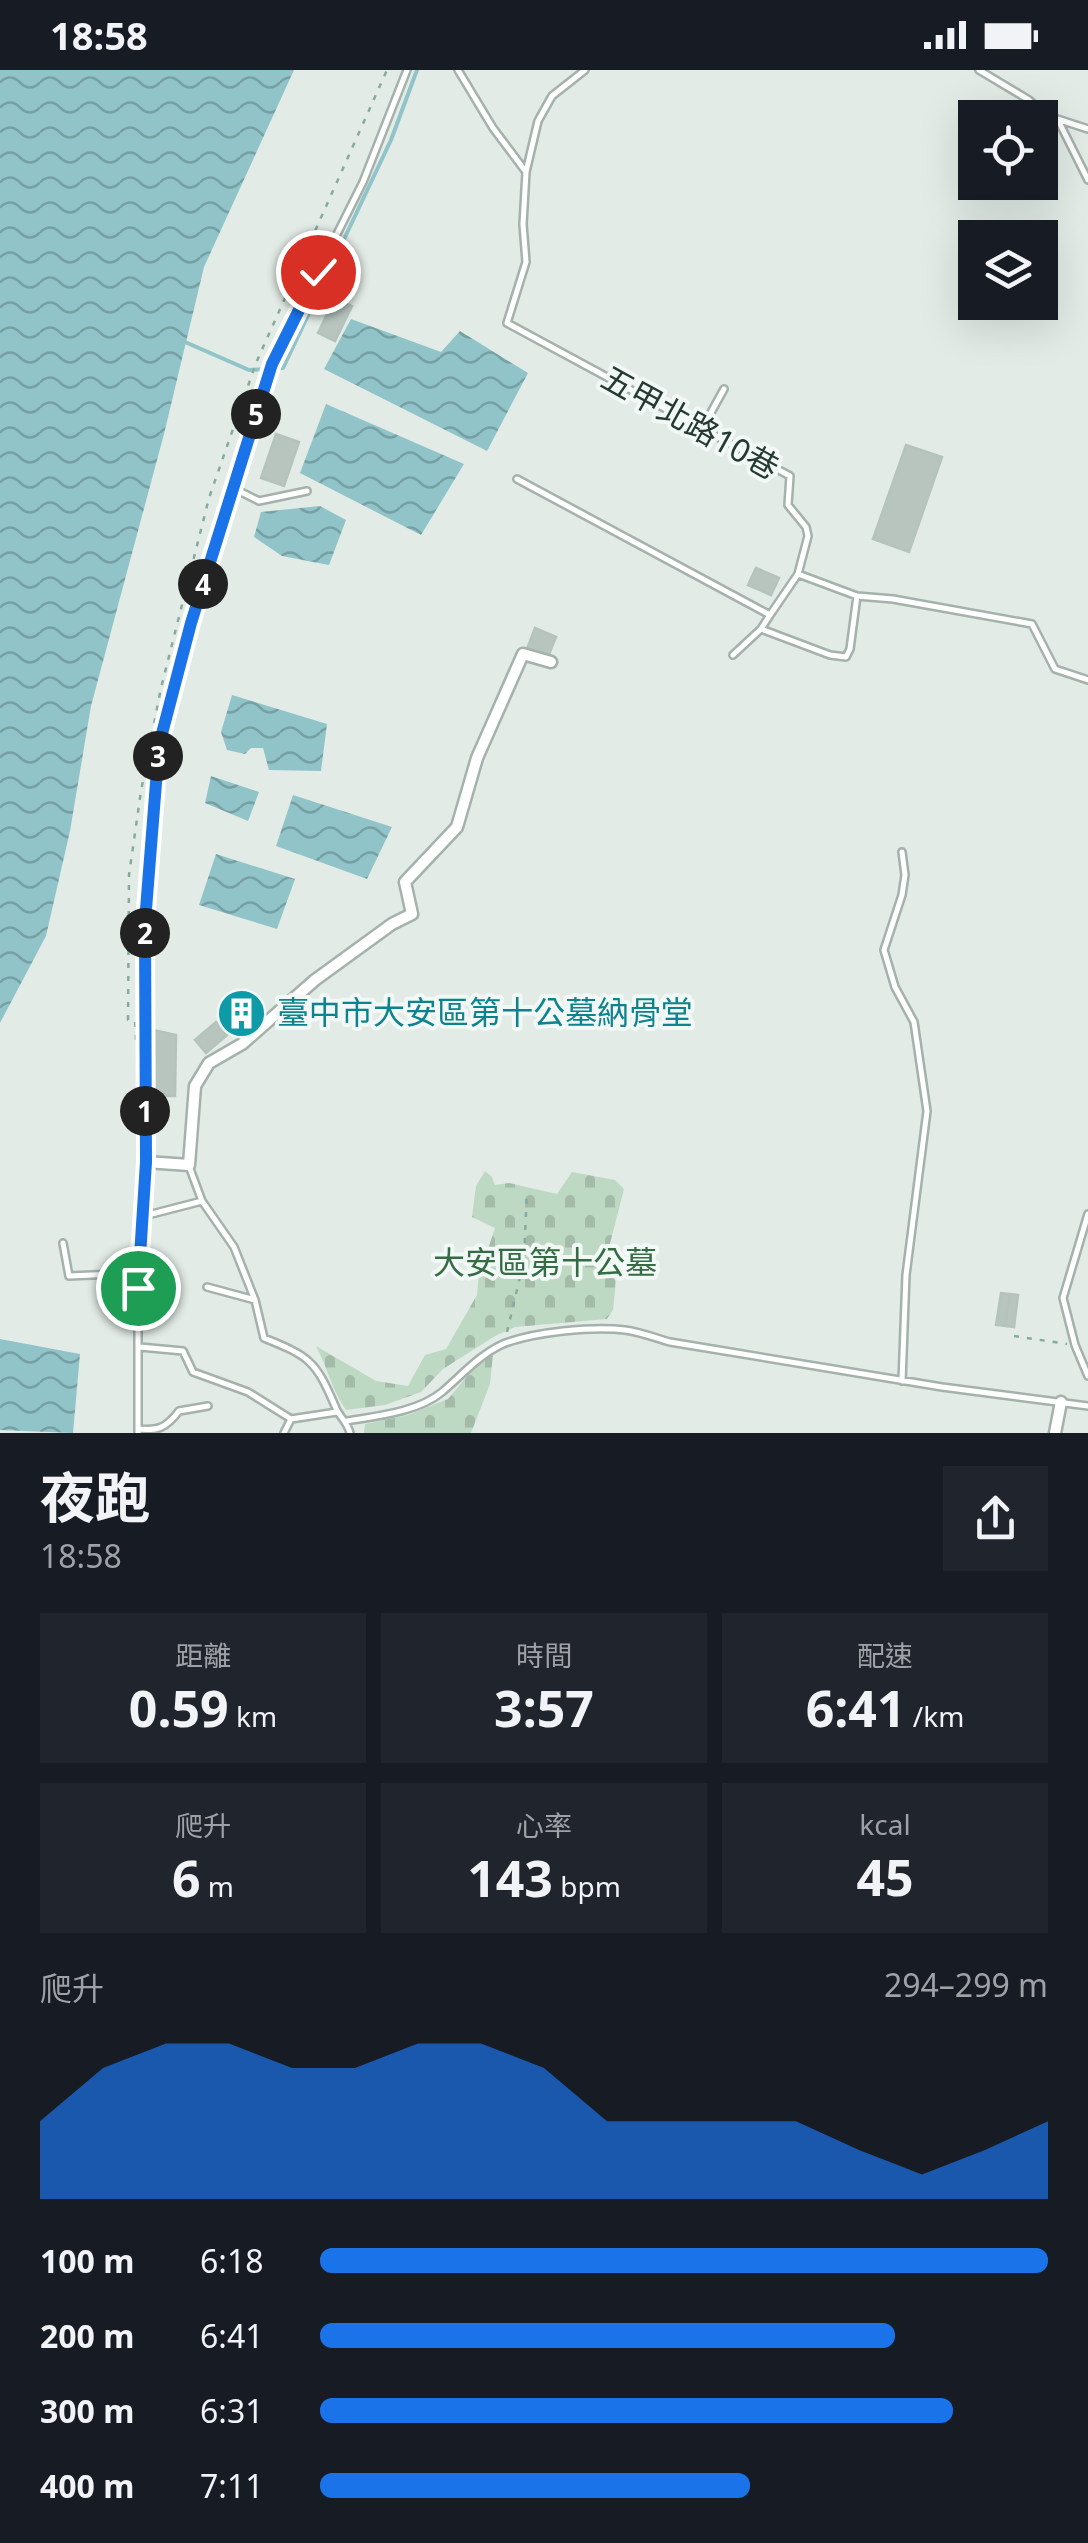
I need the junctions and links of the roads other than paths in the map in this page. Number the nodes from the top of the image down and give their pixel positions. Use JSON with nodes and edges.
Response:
{"nodes":[{"id":1,"x":407,"y":70,"type":"edge"},
{"id":2,"x":458,"y":70,"type":"edge"},
{"id":3,"x":585,"y":70,"type":"edge"},
{"id":4,"x":978,"y":70,"type":"edge"},
{"id":5,"x":1059,"y":122,"type":"junction"},
{"id":6,"x":1088,"y":130,"type":"edge"},
{"id":7,"x":526,"y":172,"type":"junction"},
{"id":8,"x":1088,"y":180,"type":"edge"},
{"id":9,"x":724,"y":390,"type":"dead end"},
{"id":10,"x":703,"y":428,"type":"junction"},
{"id":11,"x":517,"y":478,"type":"dead end"},
{"id":12,"x":232,"y":487,"type":"junction"},
{"id":13,"x":307,"y":491,"type":"dead end"},
{"id":14,"x":798,"y":574,"type":"junction"},
{"id":15,"x":857,"y":596,"type":"junction"},
{"id":16,"x":770,"y":615,"type":"junction"},
{"id":17,"x":762,"y":629,"type":"junction"},
{"id":18,"x":733,"y":655,"type":"dead end"},
{"id":19,"x":550,"y":662,"type":"dead end"},
{"id":20,"x":1088,"y":680,"type":"edge"},
{"id":21,"x":902,"y":852,"type":"dead end"},
{"id":22,"x":146,"y":1162,"type":"junction"},
{"id":23,"x":188,"y":1165,"type":"junction"},
{"id":24,"x":202,"y":1201,"type":"junction"},
{"id":25,"x":1088,"y":1214,"type":"edge"},
{"id":26,"x":144,"y":1216,"type":"junction"},
{"id":27,"x":64,"y":1243,"type":"dead end"},
{"id":28,"x":138,"y":1274,"type":"junction"},
{"id":29,"x":208,"y":1287,"type":"dead end"},
{"id":30,"x":138,"y":1288,"type":"junction"},
{"id":31,"x":255,"y":1300,"type":"junction"},
{"id":32,"x":168,"y":1303,"type":"dead end"},
{"id":33,"x":139,"y":1347,"type":"junction"},
{"id":34,"x":1088,"y":1376,"type":"edge"},
{"id":35,"x":902,"y":1381,"type":"junction"},
{"id":36,"x":1061,"y":1402,"type":"junction"},
{"id":37,"x":208,"y":1406,"type":"dead end"},
{"id":38,"x":1088,"y":1406,"type":"edge"},
{"id":39,"x":337,"y":1412,"type":"junction"},
{"id":40,"x":291,"y":1419,"type":"junction"},
{"id":41,"x":347,"y":1420,"type":"junction"},
{"id":42,"x":138,"y":1431,"type":"edge"},
{"id":43,"x":284,"y":1433,"type":"edge"},
{"id":44,"x":350,"y":1433,"type":"edge"},
{"id":45,"x":1054,"y":1433,"type":"edge"}],
"edges":[{"from":1,"to":12,"type":"lane"},
{"from":2,"to":7,"type":"lane"},
{"from":3,"to":7,"type":"lane","name":"五甲北路10巷"},
{"from":4,"to":5,"type":"lane"},
{"from":5,"to":6,"type":"lane"},
{"from":5,"to":8,"type":"lane"},
{"from":7,"to":10,"type":"lane","name":"五甲北路10巷"},
{"from":9,"to":10,"type":"lane"},
{"from":10,"to":14,"type":"lane","name":"五甲北路10巷"},
{"from":11,"to":16,"type":"lane"},
{"from":12,"to":13,"type":"lane"},
{"from":12,"to":22,"type":"lane"},
{"from":14,"to":15,"type":"lane"},
{"from":14,"to":16,"type":"lane"},
{"from":15,"to":17,"type":"lane"},
{"from":15,"to":20,"type":"lane"},
{"from":16,"to":17,"type":"lane"},
{"from":17,"to":18,"type":"lane"},
{"from":19,"to":23,"type":"street"},
{"from":21,"to":35,"type":"lane"},
{"from":22,"to":23,"type":"street"},
{"from":22,"to":26,"type":"lane"},
{"from":23,"to":24,"type":"lane"},
{"from":24,"to":26,"type":"lane"},
{"from":24,"to":31,"type":"lane"},
{"from":25,"to":34,"type":"lane"},
{"from":26,"to":28,"type":"lane"},
{"from":27,"to":28,"type":"lane"},
{"from":28,"to":30,"type":"lane"},
{"from":29,"to":31,"type":"lane"},
{"from":30,"to":32,"type":"lane"},
{"from":30,"to":33,"type":"lane"},
{"from":31,"to":39,"type":"lane"},
{"from":33,"to":40,"type":"lane"},
{"from":33,"to":42,"type":"lane"},
{"from":35,"to":36,"type":"lane"},
{"from":35,"to":41,"type":"lane"},
{"from":36,"to":38,"type":"lane"},
{"from":36,"to":45,"type":"street"},
{"from":37,"to":42,"type":"lane"},
{"from":39,"to":40,"type":"lane"},
{"from":39,"to":41,"type":"lane"},
{"from":40,"to":43,"type":"lane"},
{"from":41,"to":44,"type":"lane"}]}
